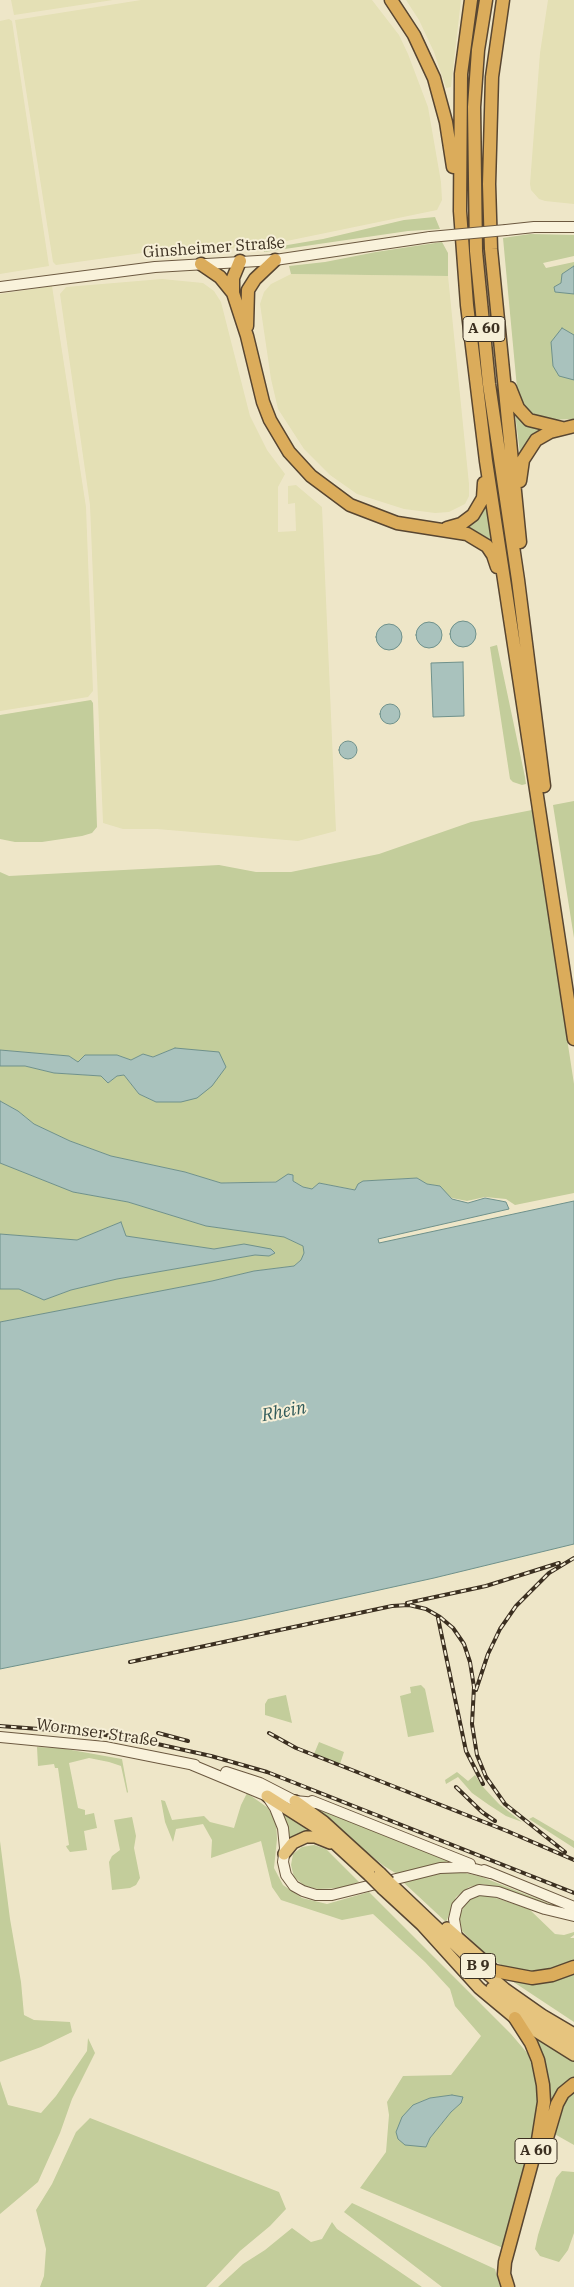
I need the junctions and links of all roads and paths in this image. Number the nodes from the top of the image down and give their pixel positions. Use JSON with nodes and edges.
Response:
{"nodes":[{"id":1,"x":392,"y":0,"type":"edge"},
{"id":2,"x":471,"y":0,"type":"edge"},
{"id":3,"x":486,"y":0,"type":"edge"},
{"id":4,"x":503,"y":0,"type":"edge"},
{"id":5,"x":460,"y":211,"type":"junction"},
{"id":6,"x":574,"y":227,"type":"edge"},
{"id":7,"x":275,"y":260,"type":"junction"},
{"id":8,"x":240,"y":261,"type":"junction"},
{"id":9,"x":200,"y":264,"type":"junction"},
{"id":10,"x":0,"y":287,"type":"edge"},
{"id":11,"x":248,"y":290,"type":"junction"},
{"id":12,"x":233,"y":293,"type":"junction"},
{"id":13,"x":247,"y":336,"type":"junction"},
{"id":14,"x":501,"y":353,"type":"junction"},
{"id":15,"x":568,"y":427,"type":"edge"},
{"id":16,"x":486,"y":461,"type":"junction"},
{"id":17,"x":519,"y":518,"type":"junction"},
{"id":18,"x":444,"y":529,"type":"junction"},
{"id":19,"x":518,"y":580,"type":"junction"},
{"id":20,"x":506,"y":602,"type":"junction"},
{"id":21,"x":539,"y":779,"type":"junction"},
{"id":22,"x":574,"y":991,"type":"edge"},
{"id":23,"x":574,"y":1039,"type":"edge"},
{"id":24,"x":0,"y":1737,"type":"edge"},
{"id":25,"x":271,"y":1794,"type":"junction"},
{"id":26,"x":295,"y":1802,"type":"junction"},
{"id":27,"x":316,"y":1803,"type":"junction"},
{"id":28,"x":339,"y":1846,"type":"junction"},
{"id":29,"x":284,"y":1854,"type":"junction"},
{"id":30,"x":490,"y":1873,"type":"junction"},
{"id":31,"x":375,"y":1875,"type":"junction"},
{"id":32,"x":390,"y":1886,"type":"junction"},
{"id":33,"x":574,"y":1907,"type":"edge"},
{"id":34,"x":574,"y":1916,"type":"edge"},
{"id":35,"x":428,"y":1932,"type":"junction"},
{"id":36,"x":458,"y":1937,"type":"junction"},
{"id":37,"x":574,"y":1967,"type":"edge"},
{"id":38,"x":495,"y":1971,"type":"junction"},
{"id":39,"x":515,"y":2018,"type":"junction"},
{"id":40,"x":574,"y":2027,"type":"edge"},
{"id":41,"x":574,"y":2034,"type":"edge"},
{"id":42,"x":574,"y":2046,"type":"edge"},
{"id":43,"x":574,"y":2055,"type":"edge"},
{"id":44,"x":574,"y":2084,"type":"edge"},
{"id":45,"x":508,"y":2287,"type":"edge"},
{"id":46,"x":518,"y":2287,"type":"edge"}],
"edges":[{"from":1,"to":5,"type":"highway","number":"A 60"},
{"from":2,"to":5,"type":"highway","number":"A 60"},
{"from":3,"to":19,"type":"highway","number":"A 60"},
{"from":4,"to":14,"type":"highway"},
{"from":5,"to":16,"type":"highway","number":"A 60"},
{"from":6,"to":7,"type":"main road","name":"Ginsheimer Straße","bridge":true},
{"from":7,"to":8,"type":"main road","name":"Ginsheimer Straße"},
{"from":7,"to":11,"type":"highway"},
{"from":8,"to":9,"type":"main road","name":"Ginsheimer Straße"},
{"from":8,"to":11,"type":"highway"},
{"from":8,"to":12,"type":"highway"},
{"from":9,"to":10,"type":"main road","name":"Ginsheimer Straße"},
{"from":9,"to":12,"type":"highway"},
{"from":11,"to":13,"type":"highway"},
{"from":12,"to":13,"type":"highway"},
{"from":13,"to":18,"type":"highway"},
{"from":14,"to":15,"type":"highway"},
{"from":14,"to":17,"type":"highway"},
{"from":15,"to":17,"type":"highway"},
{"from":16,"to":18,"type":"highway"},
{"from":16,"to":20,"type":"highway","number":"A 60"},
{"from":17,"to":19,"type":"highway"},
{"from":18,"to":20,"type":"highway"},
{"from":19,"to":21,"type":"highway","number":"A 60"},
{"from":20,"to":21,"type":"highway","number":"A 60"},
{"from":21,"to":22,"type":"highway","number":"A 60"},
{"from":21,"to":23,"type":"highway","number":"A 60"},
{"from":24,"to":25,"type":"main road","name":"Wormser Straße"},
{"from":25,"to":26,"type":"main road"},
{"from":25,"to":27,"type":"main road"},
{"from":25,"to":28,"type":"highway","number":"B 9"},
{"from":25,"to":29,"type":"main road"},
{"from":26,"to":27,"type":"main road"},
{"from":26,"to":31,"type":"highway","number":"B 9"},
{"from":27,"to":30,"type":"main road"},
{"from":28,"to":29,"type":"highway"},
{"from":28,"to":31,"type":"highway","number":"B 9"},
{"from":29,"to":30,"type":"main road"},
{"from":30,"to":33,"type":"main road"},
{"from":31,"to":32,"type":"highway","number":"B 9","bridge":true},
{"from":32,"to":35,"type":"highway","number":"B 9"},
{"from":32,"to":36,"type":"highway"},
{"from":32,"to":41,"type":"highway","number":"B 9"},
{"from":34,"to":36,"type":"main road"},
{"from":35,"to":39,"type":"highway"},
{"from":35,"to":42,"type":"highway","number":"B 9"},
{"from":36,"to":38,"type":"highway"},
{"from":37,"to":38,"type":"highway","number":"B 9"},
{"from":38,"to":40,"type":"highway"},
{"from":39,"to":43,"type":"highway"},
{"from":39,"to":45,"type":"highway","number":"A 60"},
{"from":44,"to":46,"type":"highway"}]}
